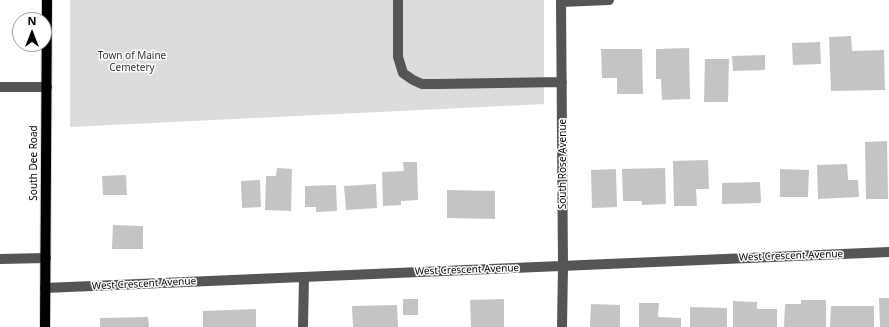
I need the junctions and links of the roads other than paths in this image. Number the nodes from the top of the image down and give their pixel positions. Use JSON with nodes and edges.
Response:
{"nodes":[{"id":1,"x":48,"y":0,"type":"edge"},
{"id":2,"x":398,"y":0,"type":"edge"},
{"id":3,"x":609,"y":0,"type":"edge"},
{"id":4,"x":561,"y":1,"type":"edge"},
{"id":5,"x":562,"y":82,"type":"junction"},
{"id":6,"x":0,"y":87,"type":"edge"},
{"id":7,"x":47,"y":87,"type":"junction"},
{"id":8,"x":889,"y":252,"type":"edge"},
{"id":9,"x":46,"y":258,"type":"junction"},
{"id":10,"x":0,"y":259,"type":"edge"},
{"id":11,"x":564,"y":266,"type":"junction"},
{"id":12,"x":304,"y":277,"type":"junction"},
{"id":13,"x":45,"y":288,"type":"junction"},
{"id":14,"x":45,"y":327,"type":"edge"},
{"id":15,"x":303,"y":327,"type":"edge"},
{"id":16,"x":562,"y":327,"type":"edge"}],
"edges":[{"from":1,"to":7,"type":"main road","name":"South Dee Road"},
{"from":2,"to":5,"type":"street"},
{"from":3,"to":4,"type":"street"},
{"from":4,"to":5,"type":"street","name":"South Rose Avenue"},
{"from":5,"to":11,"type":"street","name":"South Rose Avenue"},
{"from":6,"to":7,"type":"street"},
{"from":7,"to":9,"type":"main road","name":"South Dee Road"},
{"from":8,"to":11,"type":"street","name":"West Crescent Avenue"},
{"from":9,"to":10,"type":"street"},
{"from":9,"to":13,"type":"main road","name":"South Dee Road"},
{"from":11,"to":12,"type":"street","name":"West Crescent Avenue"},
{"from":11,"to":16,"type":"street","name":"South Rose Avenue"},
{"from":12,"to":13,"type":"street","name":"West Crescent Avenue"},
{"from":12,"to":15,"type":"street"},
{"from":13,"to":14,"type":"main road","name":"South Dee Road"}]}
